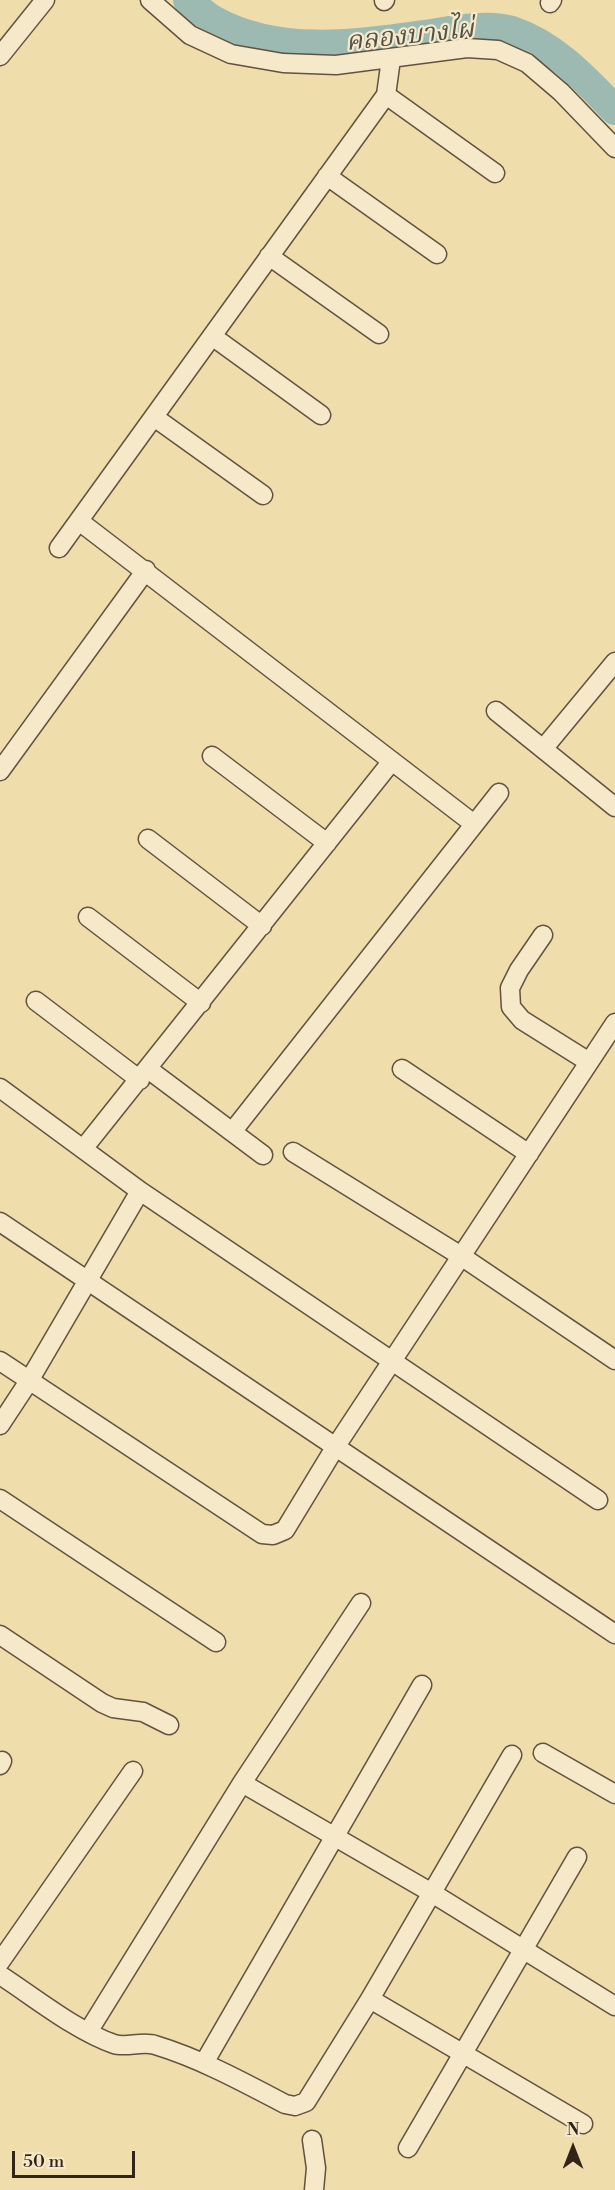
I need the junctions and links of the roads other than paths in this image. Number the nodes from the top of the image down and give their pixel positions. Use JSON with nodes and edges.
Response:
{"nodes":[{"id":1,"x":45,"y":0,"type":"edge"},
{"id":2,"x":150,"y":0,"type":"edge"},
{"id":3,"x":0,"y":56,"type":"edge"},
{"id":4,"x":391,"y":59,"type":"junction"},
{"id":5,"x":386,"y":95,"type":"junction"},
{"id":6,"x":615,"y":148,"type":"edge"},
{"id":7,"x":495,"y":173,"type":"dead end"},
{"id":8,"x":327,"y":176,"type":"junction"},
{"id":9,"x":437,"y":254,"type":"dead end"},
{"id":10,"x":269,"y":256,"type":"junction"},
{"id":11,"x":379,"y":334,"type":"dead end"},
{"id":12,"x":212,"y":336,"type":"junction"},
{"id":13,"x":321,"y":415,"type":"dead end"},
{"id":14,"x":154,"y":417,"type":"junction"},
{"id":15,"x":263,"y":495,"type":"dead end"},
{"id":16,"x":79,"y":521,"type":"junction"},
{"id":17,"x":59,"y":548,"type":"dead end"},
{"id":18,"x":146,"y":570,"type":"junction"},
{"id":19,"x":615,"y":663,"type":"edge"},
{"id":20,"x":496,"y":711,"type":"dead end"},
{"id":21,"x":543,"y":749,"type":"junction"},
{"id":22,"x":212,"y":756,"type":"dead end"},
{"id":23,"x":392,"y":761,"type":"junction"},
{"id":24,"x":0,"y":771,"type":"edge"},
{"id":25,"x":499,"y":793,"type":"dead end"},
{"id":26,"x":615,"y":807,"type":"edge"},
{"id":27,"x":474,"y":824,"type":"junction"},
{"id":28,"x":148,"y":839,"type":"dead end"},
{"id":29,"x":327,"y":843,"type":"junction"},
{"id":30,"x":88,"y":917,"type":"dead end"},
{"id":31,"x":262,"y":926,"type":"junction"},
{"id":32,"x":543,"y":935,"type":"dead end"},
{"id":33,"x":36,"y":1001,"type":"dead end"},
{"id":34,"x":201,"y":1003,"type":"junction"},
{"id":35,"x":615,"y":1023,"type":"edge"},
{"id":36,"x":589,"y":1062,"type":"junction"},
{"id":37,"x":402,"y":1069,"type":"dead end"},
{"id":38,"x":144,"y":1075,"type":"junction"},
{"id":39,"x":0,"y":1088,"type":"edge"},
{"id":40,"x":232,"y":1132,"type":"junction"},
{"id":41,"x":83,"y":1149,"type":"junction"},
{"id":42,"x":293,"y":1152,"type":"dead end"},
{"id":43,"x":529,"y":1154,"type":"junction"},
{"id":44,"x":263,"y":1155,"type":"dead end"},
{"id":45,"x":140,"y":1191,"type":"junction"},
{"id":46,"x":0,"y":1222,"type":"edge"},
{"id":47,"x":461,"y":1256,"type":"junction"},
{"id":48,"x":88,"y":1279,"type":"junction"},
{"id":49,"x":614,"y":1355,"type":"edge"},
{"id":50,"x":394,"y":1360,"type":"junction"},
{"id":51,"x":0,"y":1361,"type":"edge"},
{"id":52,"x":29,"y":1381,"type":"junction"},
{"id":53,"x":0,"y":1425,"type":"edge"},
{"id":54,"x":336,"y":1446,"type":"junction"},
{"id":55,"x":0,"y":1499,"type":"edge"},
{"id":56,"x":598,"y":1500,"type":"dead end"},
{"id":57,"x":361,"y":1603,"type":"dead end"},
{"id":58,"x":615,"y":1634,"type":"edge"},
{"id":59,"x":0,"y":1635,"type":"edge"},
{"id":60,"x":216,"y":1642,"type":"dead end"},
{"id":61,"x":422,"y":1685,"type":"dead end"},
{"id":62,"x":169,"y":1725,"type":"dead end"},
{"id":63,"x":543,"y":1753,"type":"dead end"},
{"id":64,"x":512,"y":1755,"type":"dead end"},
{"id":65,"x":133,"y":1771,"type":"dead end"},
{"id":66,"x":242,"y":1783,"type":"junction"},
{"id":67,"x":615,"y":1794,"type":"edge"},
{"id":68,"x":335,"y":1836,"type":"junction"},
{"id":69,"x":577,"y":1857,"type":"dead end"},
{"id":70,"x":432,"y":1893,"type":"junction"},
{"id":71,"x":523,"y":1949,"type":"junction"},
{"id":72,"x":0,"y":1962,"type":"edge"},
{"id":73,"x":0,"y":1975,"type":"edge"},
{"id":74,"x":370,"y":1999,"type":"junction"},
{"id":75,"x":615,"y":2006,"type":"edge"},
{"id":76,"x":88,"y":2032,"type":"junction"},
{"id":77,"x":463,"y":2053,"type":"junction"},
{"id":78,"x":204,"y":2063,"type":"junction"},
{"id":79,"x":583,"y":2124,"type":"dead end"},
{"id":80,"x":312,"y":2140,"type":"dead end"},
{"id":81,"x":408,"y":2148,"type":"dead end"},
{"id":82,"x":314,"y":2190,"type":"edge"}],
"edges":[{"from":1,"to":3,"type":"street"},
{"from":2,"to":4,"type":"street"},
{"from":4,"to":5,"type":"street"},
{"from":4,"to":6,"type":"street"},
{"from":5,"to":7,"type":"street"},
{"from":5,"to":8,"type":"street"},
{"from":8,"to":9,"type":"street"},
{"from":8,"to":10,"type":"street"},
{"from":10,"to":11,"type":"street"},
{"from":10,"to":12,"type":"street"},
{"from":12,"to":13,"type":"street"},
{"from":12,"to":14,"type":"street"},
{"from":14,"to":15,"type":"street"},
{"from":14,"to":16,"type":"street"},
{"from":16,"to":17,"type":"street"},
{"from":16,"to":18,"type":"street"},
{"from":18,"to":23,"type":"street"},
{"from":18,"to":24,"type":"street"},
{"from":19,"to":21,"type":"street"},
{"from":20,"to":21,"type":"street"},
{"from":21,"to":26,"type":"street"},
{"from":22,"to":29,"type":"street"},
{"from":23,"to":27,"type":"street"},
{"from":23,"to":29,"type":"street"},
{"from":25,"to":27,"type":"street"},
{"from":27,"to":40,"type":"street"},
{"from":28,"to":31,"type":"street"},
{"from":29,"to":31,"type":"street"},
{"from":30,"to":34,"type":"street"},
{"from":31,"to":34,"type":"street"},
{"from":32,"to":36,"type":"street"},
{"from":33,"to":38,"type":"street"},
{"from":34,"to":38,"type":"street"},
{"from":35,"to":36,"type":"street"},
{"from":36,"to":43,"type":"street"},
{"from":37,"to":43,"type":"street"},
{"from":38,"to":40,"type":"street"},
{"from":38,"to":41,"type":"street"},
{"from":39,"to":41,"type":"street"},
{"from":40,"to":44,"type":"street"},
{"from":41,"to":45,"type":"street"},
{"from":42,"to":47,"type":"street"},
{"from":43,"to":47,"type":"street"},
{"from":45,"to":48,"type":"street"},
{"from":45,"to":50,"type":"street"},
{"from":46,"to":48,"type":"street"},
{"from":47,"to":49,"type":"street"},
{"from":47,"to":50,"type":"street"},
{"from":48,"to":52,"type":"street"},
{"from":48,"to":54,"type":"street"},
{"from":50,"to":54,"type":"street"},
{"from":50,"to":56,"type":"street"},
{"from":51,"to":52,"type":"street"},
{"from":52,"to":53,"type":"street"},
{"from":52,"to":54,"type":"street"},
{"from":54,"to":58,"type":"street"},
{"from":55,"to":60,"type":"street"},
{"from":57,"to":66,"type":"street"},
{"from":59,"to":62,"type":"street"},
{"from":61,"to":68,"type":"street"},
{"from":63,"to":67,"type":"street"},
{"from":64,"to":70,"type":"street"},
{"from":65,"to":72,"type":"street"},
{"from":66,"to":68,"type":"street"},
{"from":66,"to":76,"type":"street"},
{"from":68,"to":70,"type":"street"},
{"from":68,"to":78,"type":"street"},
{"from":69,"to":71,"type":"street"},
{"from":70,"to":71,"type":"street"},
{"from":70,"to":74,"type":"street"},
{"from":71,"to":75,"type":"street"},
{"from":71,"to":77,"type":"street"},
{"from":73,"to":76,"type":"street"},
{"from":74,"to":77,"type":"street"},
{"from":74,"to":78,"type":"street"},
{"from":76,"to":78,"type":"street"},
{"from":77,"to":79,"type":"street"},
{"from":77,"to":81,"type":"street"},
{"from":80,"to":82,"type":"street"}]}
